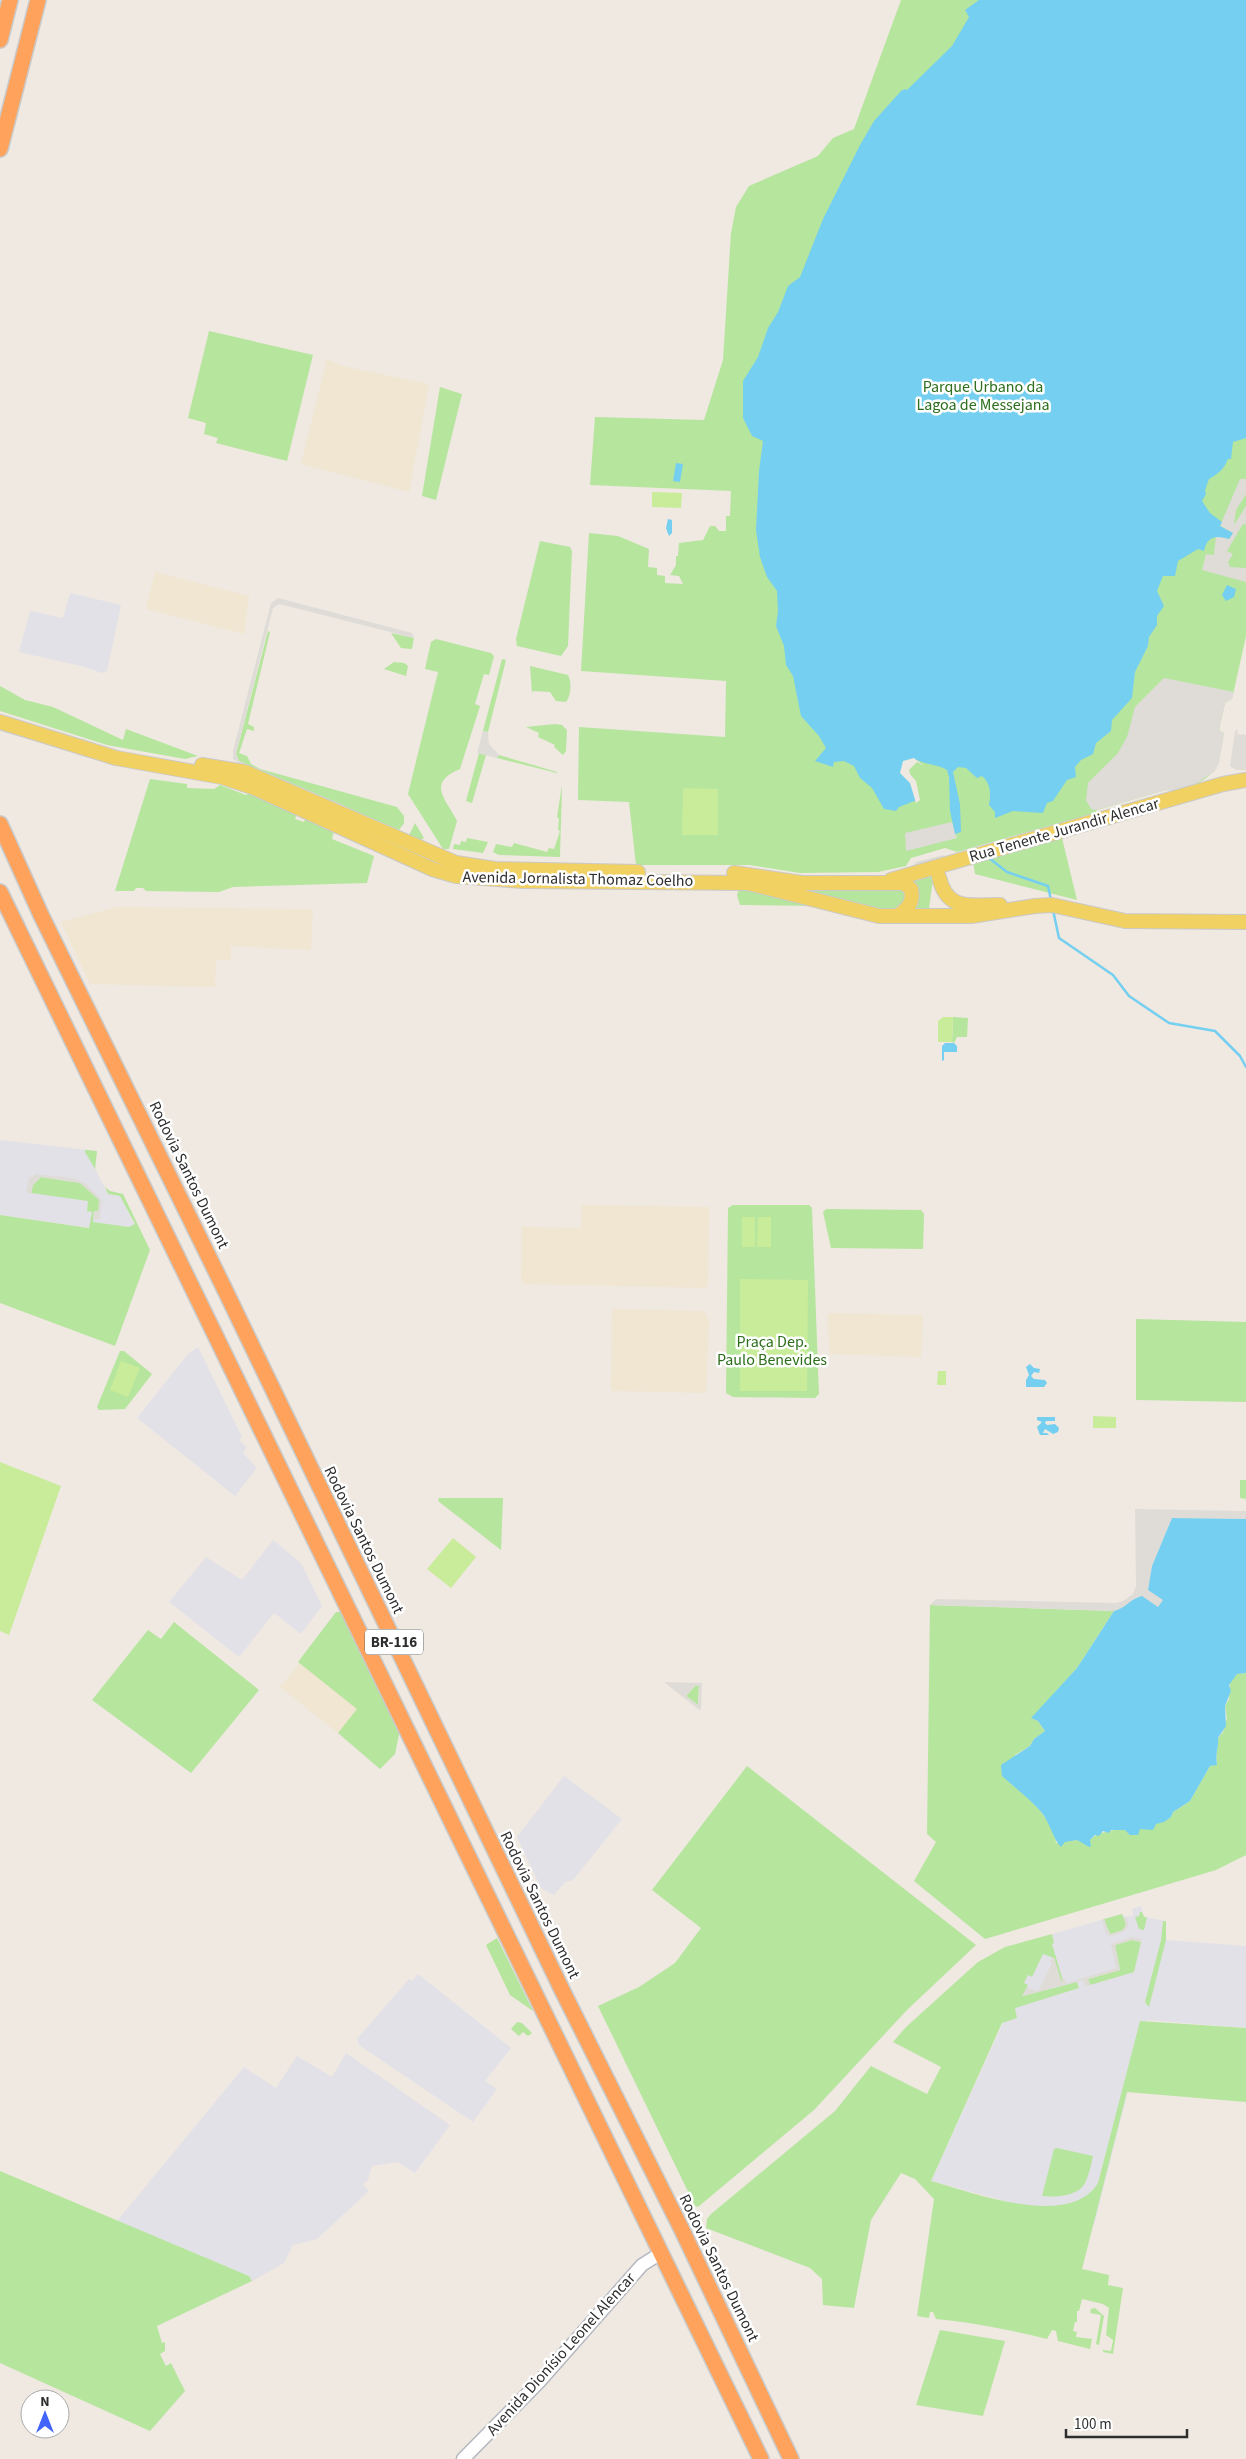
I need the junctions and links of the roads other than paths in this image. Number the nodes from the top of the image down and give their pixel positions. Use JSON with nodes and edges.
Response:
{"nodes":[{"id":1,"x":10,"y":0,"type":"edge"},
{"id":2,"x":38,"y":0,"type":"edge"},
{"id":3,"x":0,"y":40,"type":"edge"},
{"id":4,"x":0,"y":149,"type":"edge"},
{"id":5,"x":4,"y":720,"type":"edge"},
{"id":6,"x":1246,"y":780,"type":"edge"},
{"id":7,"x":0,"y":824,"type":"edge"},
{"id":8,"x":939,"y":877,"type":"dead end"},
{"id":9,"x":883,"y":882,"type":"junction"},
{"id":10,"x":0,"y":892,"type":"edge"},
{"id":11,"x":1035,"y":906,"type":"junction"},
{"id":12,"x":897,"y":916,"type":"junction"},
{"id":13,"x":1246,"y":922,"type":"edge"},
{"id":14,"x":661,"y":2253,"type":"junction"},
{"id":15,"x":463,"y":2459,"type":"edge"},
{"id":16,"x":761,"y":2459,"type":"edge"},
{"id":17,"x":791,"y":2459,"type":"edge"}],
"edges":[{"from":1,"to":3,"type":"highway"},
{"from":2,"to":4,"type":"highway"},
{"from":5,"to":9,"type":"main road","name":"Avenida Jornalista Thomaz Coelho"},
{"from":5,"to":12,"type":"main road","name":"Avenida Jornalista Thomaz Coelho"},
{"from":6,"to":9,"type":"main road","name":"Rua Tenente Jurandir Alencar"},
{"from":7,"to":17,"type":"highway","name":"Rodovia Santos Dumont","number":"BR-116"},
{"from":8,"to":11,"type":"main road"},
{"from":9,"to":12,"type":"main road"},
{"from":10,"to":14,"type":"highway","number":"BR-116"},
{"from":11,"to":12,"type":"main road","name":"Avenida Jornalista Thomaz Coelho"},
{"from":11,"to":13,"type":"main road"},
{"from":14,"to":15,"type":"main road","name":"Avenida Dionísio Leonel Alencar"},
{"from":14,"to":16,"type":"highway","number":"BR-116"}]}
